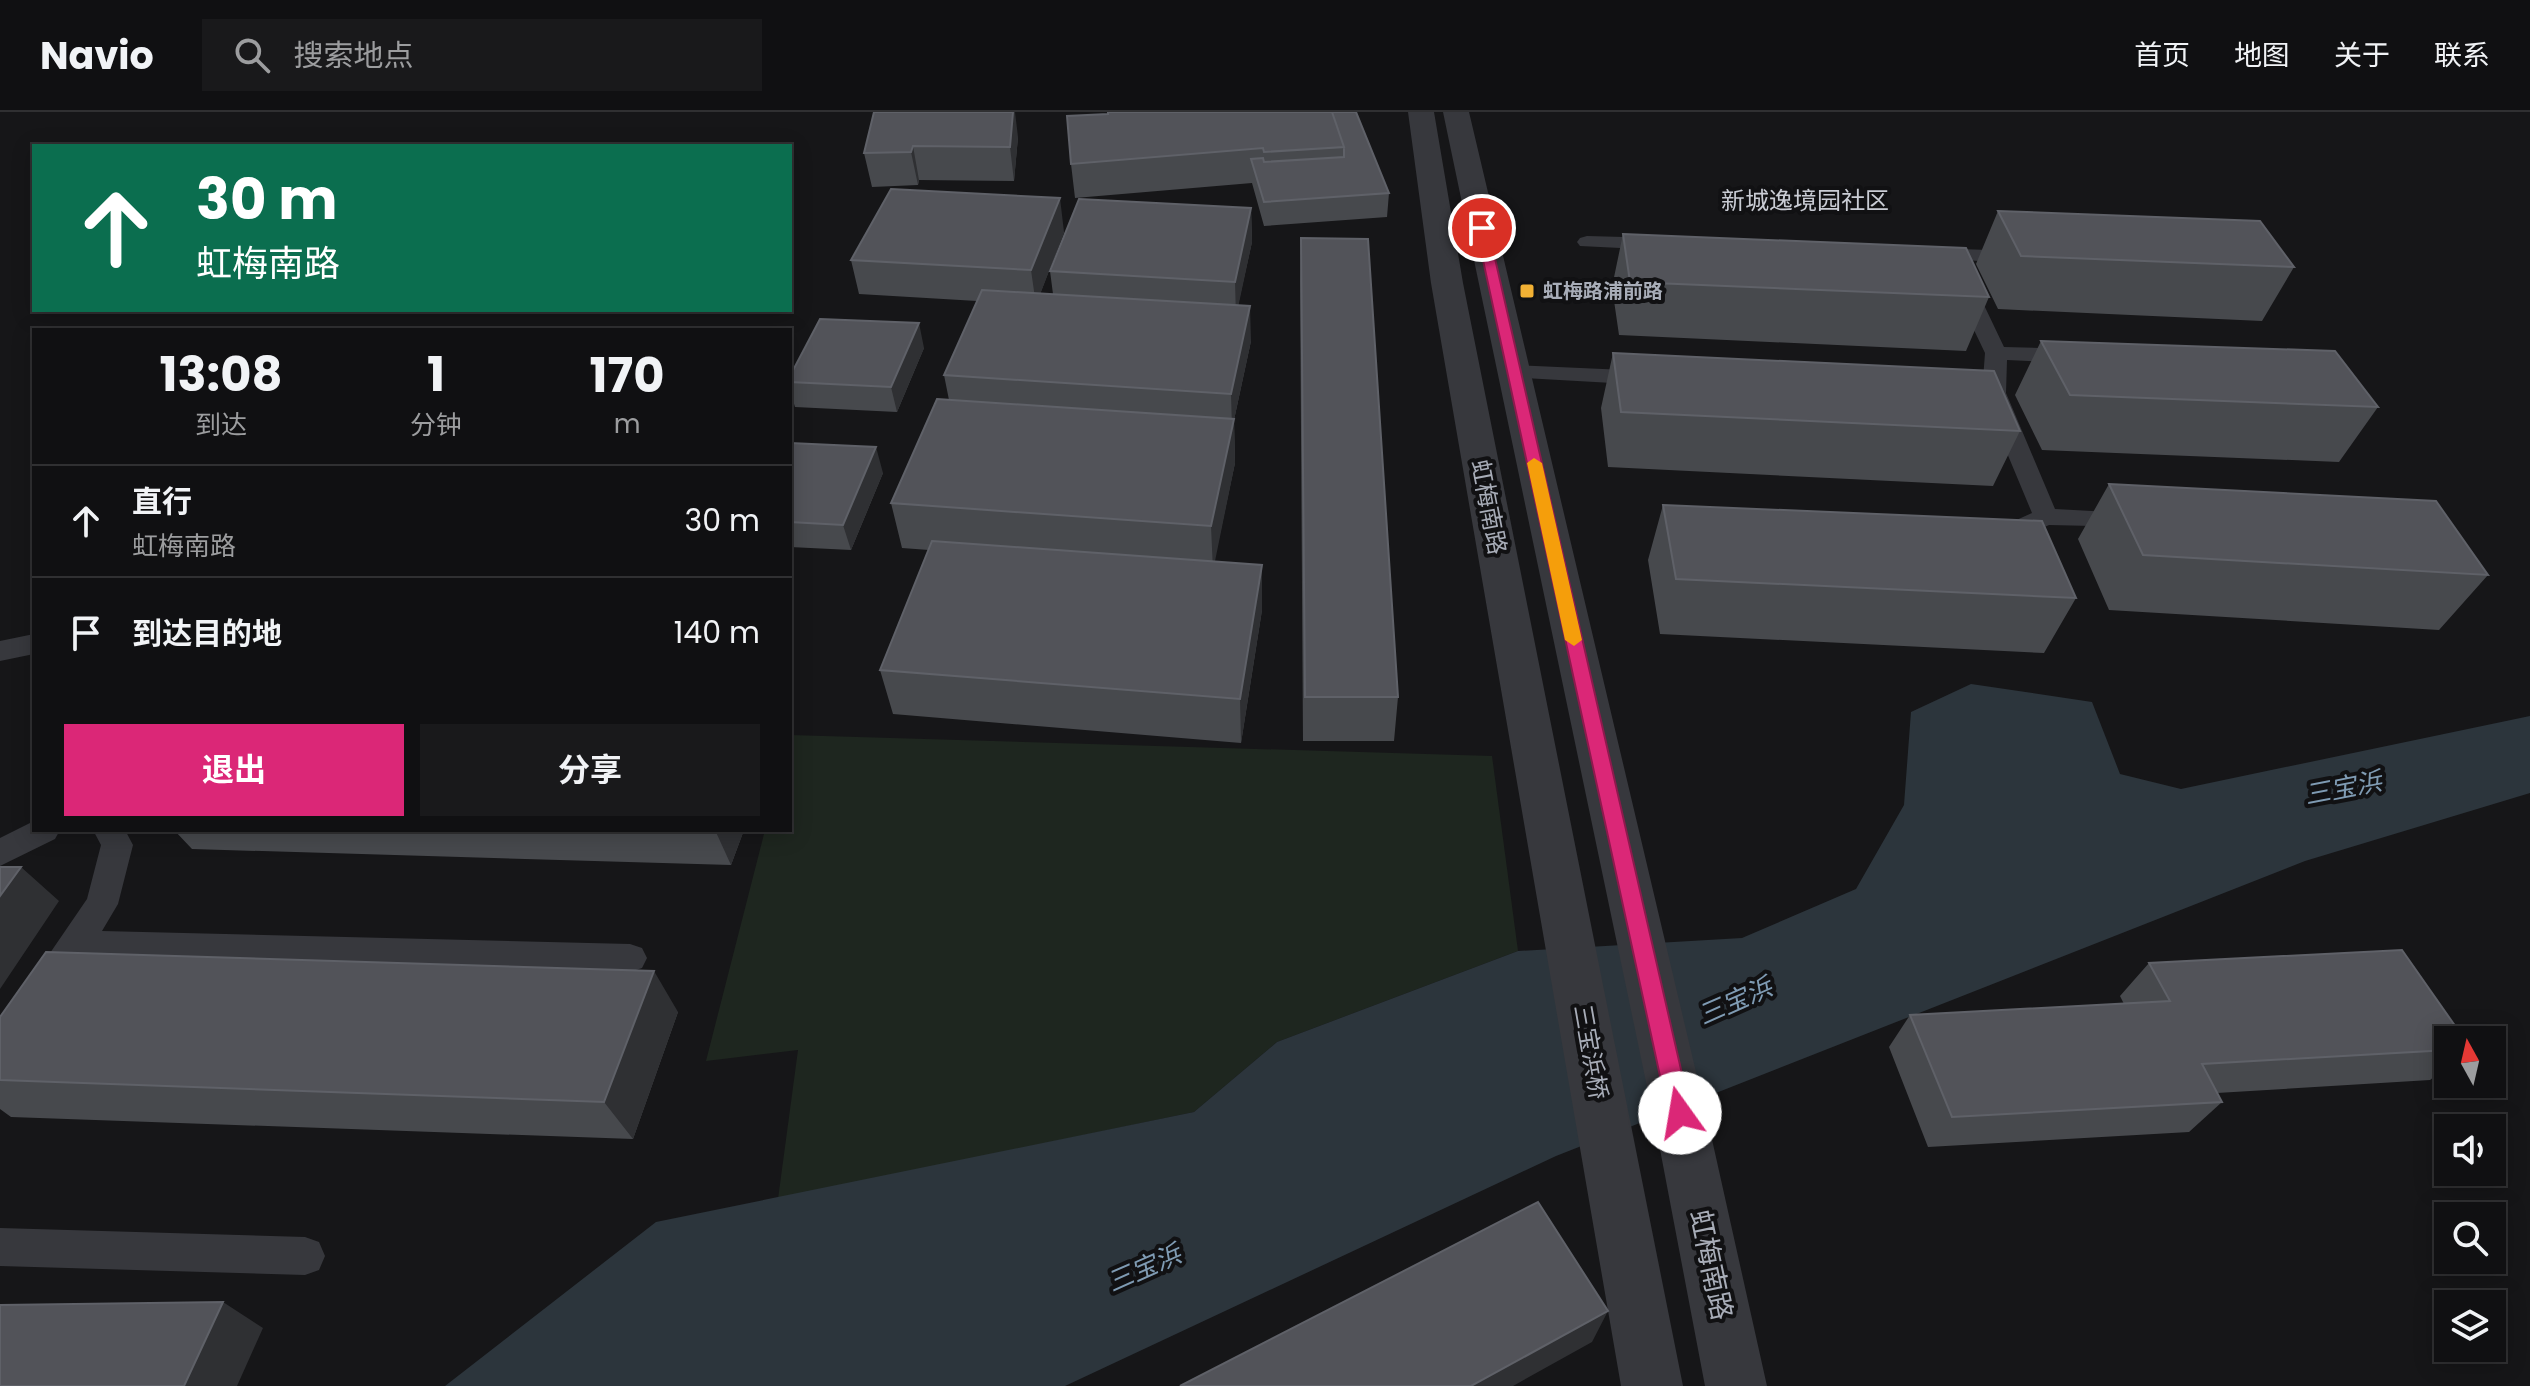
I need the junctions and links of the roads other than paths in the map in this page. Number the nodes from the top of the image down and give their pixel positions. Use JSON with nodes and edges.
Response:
{"nodes":[{"id":1,"x":1421,"y":112,"type":"edge"},
{"id":2,"x":1456,"y":112,"type":"edge"},
{"id":3,"x":1587,"y":242,"type":"dead end"},
{"id":4,"x":1681,"y":245,"type":"edge"},
{"id":5,"x":1902,"y":253,"type":"edge"},
{"id":6,"x":1949,"y":255,"type":"junction"},
{"id":7,"x":2042,"y":258,"type":"edge"},
{"id":8,"x":1996,"y":353,"type":"junction"},
{"id":9,"x":2103,"y":358,"type":"edge"},
{"id":10,"x":1514,"y":372,"type":"junction"},
{"id":11,"x":1669,"y":379,"type":"edge"},
{"id":12,"x":2046,"y":517,"type":"junction"},
{"id":13,"x":2157,"y":522,"type":"edge"},
{"id":14,"x":1982,"y":545,"type":"edge"},
{"id":15,"x":32,"y":644,"type":"edge"},
{"id":16,"x":0,"y":651,"type":"edge"},
{"id":17,"x":40,"y":832,"type":"edge"},
{"id":18,"x":110,"y":832,"type":"edge"},
{"id":19,"x":0,"y":853,"type":"edge"},
{"id":20,"x":1563,"y":901,"type":"joint"},
{"id":21,"x":73,"y":944,"type":"junction"},
{"id":22,"x":630,"y":958,"type":"dead end"},
{"id":23,"x":49,"y":979,"type":"edge"},
{"id":24,"x":0,"y":1247,"type":"edge"},
{"id":25,"x":305,"y":1256,"type":"dead end"},
{"id":26,"x":1652,"y":1386,"type":"edge"},
{"id":27,"x":1736,"y":1386,"type":"edge"}],
"edges":[{"from":1,"to":20,"type":"street","name":"虹梅南路"},
{"from":2,"to":10,"type":"street"},
{"from":3,"to":4,"type":"lane"},
{"from":5,"to":6,"type":"lane"},
{"from":6,"to":7,"type":"lane"},
{"from":6,"to":8,"type":"lane"},
{"from":8,"to":9,"type":"lane"},
{"from":8,"to":12,"type":"lane"},
{"from":10,"to":11,"type":"lane"},
{"from":10,"to":27,"type":"street","name":"虹梅南路"},
{"from":12,"to":13,"type":"lane"},
{"from":12,"to":14,"type":"lane"},
{"from":15,"to":16,"type":"lane"},
{"from":17,"to":19,"type":"lane"},
{"from":18,"to":21,"type":"lane"},
{"from":20,"to":26,"type":"street","name":"三宝浜桥"},
{"from":21,"to":22,"type":"lane"},
{"from":21,"to":23,"type":"lane"},
{"from":24,"to":25,"type":"lane"}]}
